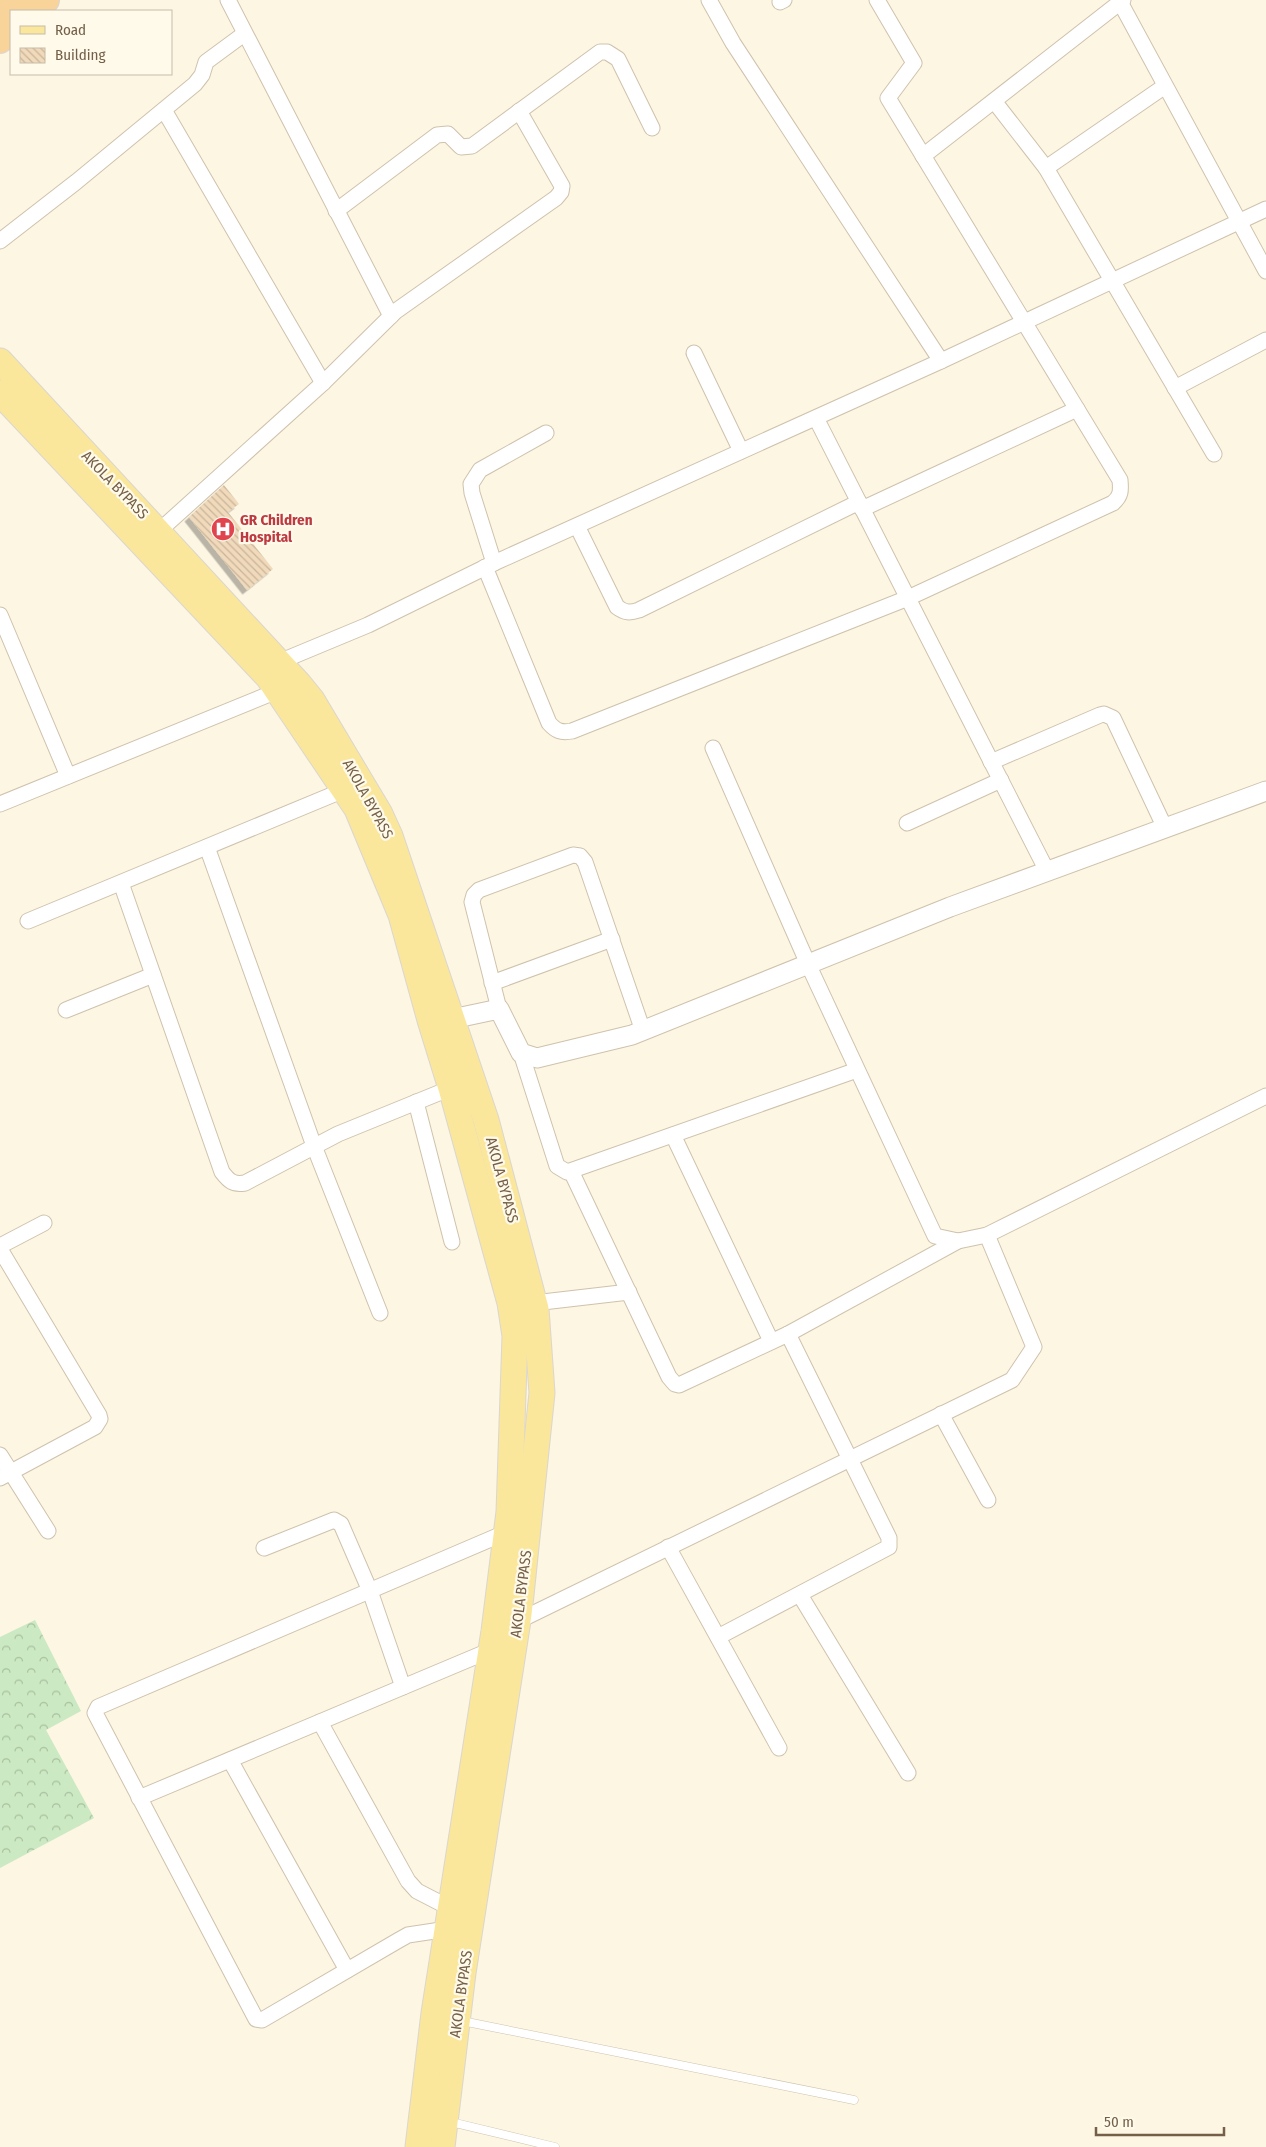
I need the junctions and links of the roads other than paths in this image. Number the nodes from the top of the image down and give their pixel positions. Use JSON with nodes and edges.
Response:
{"nodes":[{"id":1,"x":17,"y":0,"type":"edge"},
{"id":2,"x":46,"y":0,"type":"edge"},
{"id":3,"x":228,"y":0,"type":"edge"},
{"id":4,"x":709,"y":0,"type":"edge"},
{"id":5,"x":877,"y":0,"type":"edge"},
{"id":6,"x":1121,"y":1,"type":"edge"},
{"id":7,"x":34,"y":10,"type":"edge"},
{"id":8,"x":0,"y":15,"type":"edge"},
{"id":9,"x":10,"y":31,"type":"edge"},
{"id":10,"x":244,"y":34,"type":"junction"},
{"id":11,"x":0,"y":40,"type":"edge"},
{"id":12,"x":1165,"y":86,"type":"junction"},
{"id":13,"x":994,"y":101,"type":"junction"},
{"id":14,"x":164,"y":110,"type":"junction"},
{"id":15,"x":519,"y":111,"type":"junction"},
{"id":16,"x":652,"y":128,"type":"dead end"},
{"id":17,"x":923,"y":156,"type":"junction"},
{"id":18,"x":1046,"y":168,"type":"junction"},
{"id":19,"x":1266,"y":209,"type":"edge"},
{"id":20,"x":336,"y":211,"type":"junction"},
{"id":21,"x":1240,"y":221,"type":"junction"},
{"id":22,"x":0,"y":241,"type":"edge"},
{"id":23,"x":1266,"y":271,"type":"edge"},
{"id":24,"x":1112,"y":281,"type":"junction"},
{"id":25,"x":391,"y":316,"type":"junction"},
{"id":26,"x":1024,"y":322,"type":"junction"},
{"id":27,"x":1266,"y":340,"type":"edge"},
{"id":28,"x":694,"y":353,"type":"dead end"},
{"id":29,"x":941,"y":361,"type":"junction"},
{"id":30,"x":0,"y":362,"type":"edge"},
{"id":31,"x":323,"y":383,"type":"junction"},
{"id":32,"x":1175,"y":388,"type":"junction"},
{"id":33,"x":0,"y":392,"type":"edge"},
{"id":34,"x":1077,"y":409,"type":"junction"},
{"id":35,"x":816,"y":418,"type":"junction"},
{"id":36,"x":546,"y":433,"type":"dead end"},
{"id":37,"x":741,"y":452,"type":"junction"},
{"id":38,"x":1214,"y":454,"type":"dead end"},
{"id":39,"x":861,"y":505,"type":"junction"},
{"id":40,"x":577,"y":526,"type":"junction"},
{"id":41,"x":159,"y":531,"type":"junction"},
{"id":42,"x":490,"y":565,"type":"junction"},
{"id":43,"x":908,"y":598,"type":"junction"},
{"id":44,"x":0,"y":615,"type":"edge"},
{"id":45,"x":279,"y":662,"type":"junction"},
{"id":46,"x":277,"y":691,"type":"junction"},
{"id":47,"x":714,"y":748,"type":"dead end"},
{"id":48,"x":991,"y":762,"type":"junction"},
{"id":49,"x":68,"y":776,"type":"junction"},
{"id":50,"x":1001,"y":780,"type":"junction"},
{"id":51,"x":344,"y":790,"type":"junction"},
{"id":52,"x":1266,"y":790,"type":"edge"},
{"id":53,"x":0,"y":804,"type":"edge"},
{"id":54,"x":907,"y":823,"type":"dead end"},
{"id":55,"x":1165,"y":828,"type":"junction"},
{"id":56,"x":207,"y":847,"type":"junction"},
{"id":57,"x":1047,"y":871,"type":"junction"},
{"id":58,"x":121,"y":882,"type":"junction"},
{"id":59,"x":28,"y":921,"type":"dead end"},
{"id":60,"x":612,"y":939,"type":"junction"},
{"id":61,"x":808,"y":964,"type":"junction"},
{"id":62,"x":153,"y":975,"type":"junction"},
{"id":63,"x":492,"y":983,"type":"junction"},
{"id":64,"x":499,"y":1009,"type":"junction"},
{"id":65,"x":66,"y":1010,"type":"dead end"},
{"id":66,"x":452,"y":1019,"type":"junction"},
{"id":67,"x":643,"y":1031,"type":"junction"},
{"id":68,"x":521,"y":1053,"type":"junction"},
{"id":69,"x":857,"y":1070,"type":"junction"},
{"id":70,"x":451,"y":1088,"type":"junction"},
{"id":71,"x":1266,"y":1096,"type":"edge"},
{"id":72,"x":416,"y":1102,"type":"junction"},
{"id":73,"x":673,"y":1135,"type":"junction"},
{"id":74,"x":314,"y":1146,"type":"junction"},
{"id":75,"x":571,"y":1171,"type":"junction"},
{"id":76,"x":44,"y":1223,"type":"dead end"},
{"id":77,"x":987,"y":1235,"type":"junction"},
{"id":78,"x":958,"y":1241,"type":"junction"},
{"id":79,"x":452,"y":1242,"type":"dead end"},
{"id":80,"x":0,"y":1247,"type":"edge"},
{"id":81,"x":629,"y":1292,"type":"junction"},
{"id":82,"x":534,"y":1303,"type":"junction"},
{"id":83,"x":380,"y":1313,"type":"dead end"},
{"id":84,"x":788,"y":1334,"type":"junction"},
{"id":85,"x":772,"y":1341,"type":"junction"},
{"id":86,"x":941,"y":1414,"type":"junction"},
{"id":87,"x":0,"y":1455,"type":"edge"},
{"id":88,"x":849,"y":1459,"type":"junction"},
{"id":89,"x":5,"y":1476,"type":"edge"},
{"id":90,"x":988,"y":1500,"type":"dead end"},
{"id":91,"x":48,"y":1531,"type":"dead end"},
{"id":92,"x":507,"y":1532,"type":"junction"},
{"id":93,"x":668,"y":1547,"type":"junction"},
{"id":94,"x":264,"y":1548,"type":"dead end"},
{"id":95,"x":370,"y":1591,"type":"junction"},
{"id":96,"x":510,"y":1595,"type":"junction"},
{"id":97,"x":800,"y":1595,"type":"junction"},
{"id":98,"x":518,"y":1621,"type":"junction"},
{"id":99,"x":718,"y":1637,"type":"junction"},
{"id":100,"x":491,"y":1650,"type":"junction"},
{"id":101,"x":403,"y":1687,"type":"junction"},
{"id":102,"x":320,"y":1722,"type":"junction"},
{"id":103,"x":779,"y":1748,"type":"dead end"},
{"id":104,"x":230,"y":1760,"type":"junction"},
{"id":105,"x":908,"y":1773,"type":"dead end"},
{"id":106,"x":139,"y":1798,"type":"junction"},
{"id":107,"x":456,"y":1922,"type":"junction"},
{"id":108,"x":347,"y":1970,"type":"junction"},
{"id":109,"x":457,"y":2020,"type":"junction"},
{"id":110,"x":854,"y":2100,"type":"dead end"},
{"id":111,"x":445,"y":2120,"type":"junction"},
{"id":112,"x":418,"y":2147,"type":"edge"},
{"id":113,"x":442,"y":2147,"type":"edge"},
{"id":114,"x":555,"y":2147,"type":"edge"}],
"edges":[{"from":1,"to":8,"type":"highway"},
{"from":2,"to":7,"type":"highway"},
{"from":3,"to":10,"type":"street"},
{"from":4,"to":29,"type":"street"},
{"from":5,"to":17,"type":"street"},
{"from":6,"to":12,"type":"street"},
{"from":6,"to":13,"type":"street"},
{"from":9,"to":11,"type":"highway"},
{"from":10,"to":14,"type":"street"},
{"from":10,"to":20,"type":"street"},
{"from":12,"to":18,"type":"street"},
{"from":12,"to":21,"type":"street"},
{"from":13,"to":17,"type":"street"},
{"from":13,"to":18,"type":"street"},
{"from":14,"to":22,"type":"street"},
{"from":14,"to":31,"type":"street"},
{"from":15,"to":16,"type":"street"},
{"from":15,"to":20,"type":"street"},
{"from":15,"to":25,"type":"street"},
{"from":17,"to":26,"type":"street"},
{"from":18,"to":24,"type":"street"},
{"from":19,"to":21,"type":"street"},
{"from":20,"to":25,"type":"street"},
{"from":21,"to":23,"type":"street"},
{"from":21,"to":24,"type":"street"},
{"from":24,"to":26,"type":"street"},
{"from":24,"to":32,"type":"street"},
{"from":25,"to":31,"type":"street"},
{"from":26,"to":29,"type":"street"},
{"from":26,"to":34,"type":"street"},
{"from":27,"to":32,"type":"street"},
{"from":28,"to":37,"type":"street"},
{"from":29,"to":35,"type":"street"},
{"from":30,"to":41,"type":"main road","name":"AKOLA BYPASS"},
{"from":31,"to":41,"type":"street"},
{"from":32,"to":38,"type":"street"},
{"from":33,"to":46,"type":"main road","name":"AKOLA BYPASS"},
{"from":34,"to":39,"type":"street"},
{"from":34,"to":43,"type":"street"},
{"from":35,"to":37,"type":"street"},
{"from":35,"to":39,"type":"street"},
{"from":36,"to":42,"type":"street"},
{"from":37,"to":40,"type":"street"},
{"from":39,"to":40,"type":"street"},
{"from":39,"to":43,"type":"street"},
{"from":40,"to":42,"type":"street"},
{"from":41,"to":45,"type":"main road","name":"AKOLA BYPASS"},
{"from":42,"to":43,"type":"street"},
{"from":42,"to":45,"type":"street"},
{"from":43,"to":48,"type":"street"},
{"from":44,"to":49,"type":"street"},
{"from":45,"to":66,"type":"main road","name":"AKOLA BYPASS"},
{"from":46,"to":49,"type":"street"},
{"from":46,"to":51,"type":"main road","name":"AKOLA BYPASS"},
{"from":47,"to":61,"type":"street"},
{"from":48,"to":50,"type":"street"},
{"from":48,"to":55,"type":"street"},
{"from":49,"to":53,"type":"street"},
{"from":50,"to":54,"type":"street"},
{"from":50,"to":57,"type":"street"},
{"from":51,"to":56,"type":"street"},
{"from":51,"to":70,"type":"main road","name":"AKOLA BYPASS"},
{"from":52,"to":55,"type":"street"},
{"from":55,"to":57,"type":"street"},
{"from":56,"to":58,"type":"street"},
{"from":56,"to":74,"type":"street"},
{"from":57,"to":61,"type":"street"},
{"from":58,"to":59,"type":"street"},
{"from":58,"to":62,"type":"street"},
{"from":60,"to":63,"type":"street"},
{"from":60,"to":63,"type":"street"},
{"from":60,"to":67,"type":"street"},
{"from":61,"to":67,"type":"street"},
{"from":61,"to":69,"type":"street"},
{"from":62,"to":65,"type":"street"},
{"from":62,"to":74,"type":"street"},
{"from":63,"to":64,"type":"street"},
{"from":64,"to":66,"type":"street"},
{"from":64,"to":68,"type":"street"},
{"from":66,"to":82,"type":"main road","name":"AKOLA BYPASS"},
{"from":67,"to":68,"type":"street"},
{"from":68,"to":75,"type":"street"},
{"from":69,"to":73,"type":"street"},
{"from":69,"to":78,"type":"street"},
{"from":70,"to":72,"type":"street"},
{"from":70,"to":92,"type":"main road","name":"AKOLA BYPASS"},
{"from":71,"to":77,"type":"street"},
{"from":72,"to":74,"type":"street"},
{"from":72,"to":79,"type":"street"},
{"from":73,"to":75,"type":"street"},
{"from":73,"to":85,"type":"street"},
{"from":74,"to":83,"type":"street"},
{"from":75,"to":81,"type":"street"},
{"from":76,"to":80,"type":"street"},
{"from":77,"to":78,"type":"street"},
{"from":77,"to":86,"type":"street"},
{"from":78,"to":84,"type":"street"},
{"from":80,"to":89,"type":"street"},
{"from":81,"to":82,"type":"street"},
{"from":81,"to":85,"type":"street"},
{"from":82,"to":96,"type":"main road","name":"AKOLA BYPASS"},
{"from":84,"to":85,"type":"street"},
{"from":84,"to":88,"type":"street"},
{"from":86,"to":88,"type":"street"},
{"from":86,"to":90,"type":"street"},
{"from":87,"to":89,"type":"street"},
{"from":88,"to":93,"type":"street"},
{"from":88,"to":97,"type":"street"},
{"from":89,"to":91,"type":"street"},
{"from":92,"to":95,"type":"street"},
{"from":92,"to":96,"type":"main road","name":"AKOLA BYPASS"},
{"from":93,"to":98,"type":"street"},
{"from":93,"to":99,"type":"street"},
{"from":94,"to":95,"type":"street"},
{"from":95,"to":101,"type":"street"},
{"from":95,"to":106,"type":"street"},
{"from":96,"to":98,"type":"main road","name":"AKOLA BYPASS"},
{"from":96,"to":100,"type":"main road","name":"AKOLA BYPASS"},
{"from":97,"to":99,"type":"street"},
{"from":97,"to":105,"type":"street"},
{"from":98,"to":107,"type":"main road","name":"AKOLA BYPASS"},
{"from":99,"to":103,"type":"street"},
{"from":100,"to":101,"type":"street"},
{"from":100,"to":107,"type":"main road","name":"AKOLA BYPASS"},
{"from":101,"to":102,"type":"street"},
{"from":102,"to":104,"type":"street"},
{"from":102,"to":107,"type":"street"},
{"from":104,"to":106,"type":"street"},
{"from":104,"to":108,"type":"street"},
{"from":106,"to":108,"type":"street"},
{"from":107,"to":108,"type":"street"},
{"from":107,"to":109,"type":"main road","name":"AKOLA BYPASS"},
{"from":107,"to":112,"type":"main road","name":"AKOLA BYPASS"},
{"from":109,"to":110,"type":"lane"},
{"from":109,"to":111,"type":"main road","name":"AKOLA BYPASS"},
{"from":111,"to":113,"type":"main road","name":"AKOLA BYPASS"},
{"from":111,"to":114,"type":"lane"}]}
